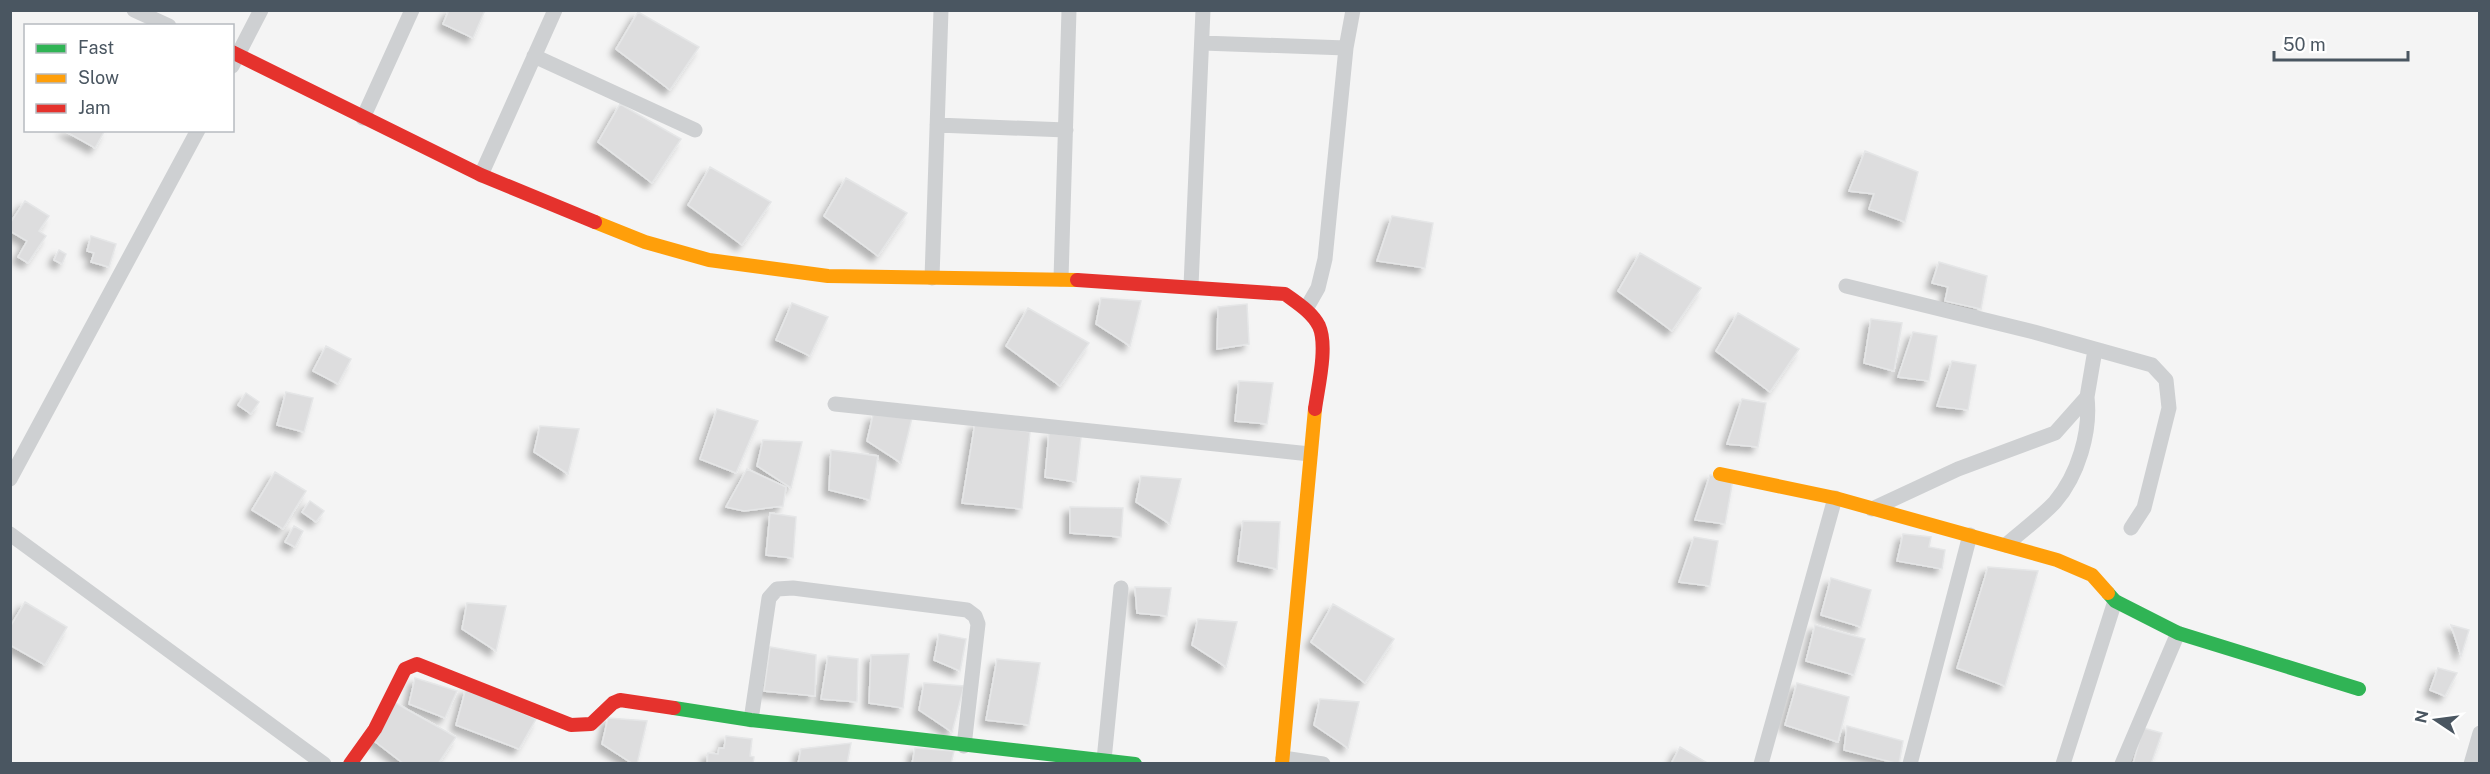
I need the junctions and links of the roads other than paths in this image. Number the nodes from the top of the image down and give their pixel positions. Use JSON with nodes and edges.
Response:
{"nodes":[{"id":1,"x":134,"y":10,"type":"edge"},
{"id":2,"x":261,"y":10,"type":"edge"},
{"id":3,"x":412,"y":10,"type":"edge"},
{"id":4,"x":555,"y":10,"type":"edge"},
{"id":5,"x":941,"y":10,"type":"edge"},
{"id":6,"x":1069,"y":10,"type":"edge"},
{"id":7,"x":1203,"y":10,"type":"edge"},
{"id":8,"x":1353,"y":10,"type":"edge"},
{"id":9,"x":165,"y":24,"type":"edge"},
{"id":10,"x":1202,"y":43,"type":"junction"},
{"id":11,"x":1346,"y":48,"type":"junction"},
{"id":12,"x":534,"y":56,"type":"junction"},
{"id":13,"x":234,"y":58,"type":"edge"},
{"id":14,"x":363,"y":118,"type":"junction"},
{"id":15,"x":937,"y":125,"type":"junction"},
{"id":16,"x":695,"y":130,"type":"dead end"},
{"id":17,"x":1066,"y":130,"type":"junction"},
{"id":18,"x":197,"y":132,"type":"edge"},
{"id":19,"x":481,"y":176,"type":"junction"},
{"id":20,"x":932,"y":278,"type":"junction"},
{"id":21,"x":1061,"y":279,"type":"junction"},
{"id":22,"x":1191,"y":286,"type":"junction"},
{"id":23,"x":1846,"y":286,"type":"dead end"},
{"id":24,"x":1306,"y":309,"type":"junction"},
{"id":25,"x":2095,"y":350,"type":"junction"},
{"id":26,"x":2087,"y":398,"type":"junction"},
{"id":27,"x":835,"y":404,"type":"dead end"},
{"id":28,"x":1310,"y":454,"type":"junction"},
{"id":29,"x":1720,"y":474,"type":"dead end"},
{"id":30,"x":10,"y":479,"type":"edge"},
{"id":31,"x":1835,"y":498,"type":"junction"},
{"id":32,"x":1872,"y":509,"type":"junction"},
{"id":33,"x":2131,"y":528,"type":"dead end"},
{"id":34,"x":10,"y":534,"type":"edge"},
{"id":35,"x":1970,"y":535,"type":"junction"},
{"id":36,"x":2006,"y":545,"type":"junction"},
{"id":37,"x":1121,"y":588,"type":"dead end"},
{"id":38,"x":2115,"y":601,"type":"junction"},
{"id":39,"x":2178,"y":633,"type":"junction"},
{"id":40,"x":2359,"y":688,"type":"dead end"},
{"id":41,"x":751,"y":720,"type":"junction"},
{"id":42,"x":2480,"y":733,"type":"edge"},
{"id":43,"x":964,"y":746,"type":"junction"},
{"id":44,"x":1104,"y":760,"type":"junction"},
{"id":45,"x":1282,"y":761,"type":"edge"},
{"id":46,"x":324,"y":764,"type":"edge"},
{"id":47,"x":350,"y":764,"type":"edge"},
{"id":48,"x":1135,"y":764,"type":"edge"},
{"id":49,"x":1323,"y":764,"type":"edge"},
{"id":50,"x":1761,"y":764,"type":"edge"},
{"id":51,"x":1910,"y":764,"type":"edge"},
{"id":52,"x":2063,"y":764,"type":"edge"},
{"id":53,"x":2122,"y":764,"type":"edge"},
{"id":54,"x":2470,"y":764,"type":"edge"}],
"edges":[{"from":1,"to":9,"type":"street"},
{"from":2,"to":13,"type":"street"},
{"from":3,"to":14,"type":"street"},
{"from":4,"to":12,"type":"street"},
{"from":5,"to":15,"type":"street"},
{"from":6,"to":17,"type":"street"},
{"from":7,"to":10,"type":"street"},
{"from":8,"to":11,"type":"street"},
{"from":10,"to":11,"type":"street"},
{"from":10,"to":22,"type":"street"},
{"from":11,"to":24,"type":"street"},
{"from":12,"to":16,"type":"street"},
{"from":12,"to":19,"type":"street"},
{"from":13,"to":14,"type":"street"},
{"from":14,"to":19,"type":"street"},
{"from":15,"to":17,"type":"street"},
{"from":15,"to":20,"type":"street"},
{"from":17,"to":21,"type":"street"},
{"from":18,"to":30,"type":"street"},
{"from":19,"to":20,"type":"street"},
{"from":20,"to":21,"type":"street"},
{"from":21,"to":22,"type":"street"},
{"from":22,"to":24,"type":"street"},
{"from":23,"to":25,"type":"street"},
{"from":24,"to":28,"type":"street"},
{"from":25,"to":26,"type":"street"},
{"from":25,"to":33,"type":"street"},
{"from":26,"to":32,"type":"street"},
{"from":26,"to":36,"type":"street"},
{"from":27,"to":28,"type":"street"},
{"from":28,"to":45,"type":"street"},
{"from":29,"to":31,"type":"street"},
{"from":31,"to":32,"type":"street"},
{"from":31,"to":50,"type":"street"},
{"from":32,"to":35,"type":"street"},
{"from":34,"to":46,"type":"street"},
{"from":35,"to":36,"type":"street"},
{"from":35,"to":51,"type":"street"},
{"from":36,"to":38,"type":"street"},
{"from":37,"to":44,"type":"street"},
{"from":38,"to":39,"type":"street"},
{"from":38,"to":52,"type":"street"},
{"from":39,"to":40,"type":"street"},
{"from":39,"to":53,"type":"street"},
{"from":41,"to":43,"type":"street"},
{"from":41,"to":43,"type":"street"},
{"from":41,"to":47,"type":"street"},
{"from":42,"to":54,"type":"street"},
{"from":43,"to":44,"type":"street"},
{"from":44,"to":48,"type":"street"},
{"from":45,"to":49,"type":"street"}]}
